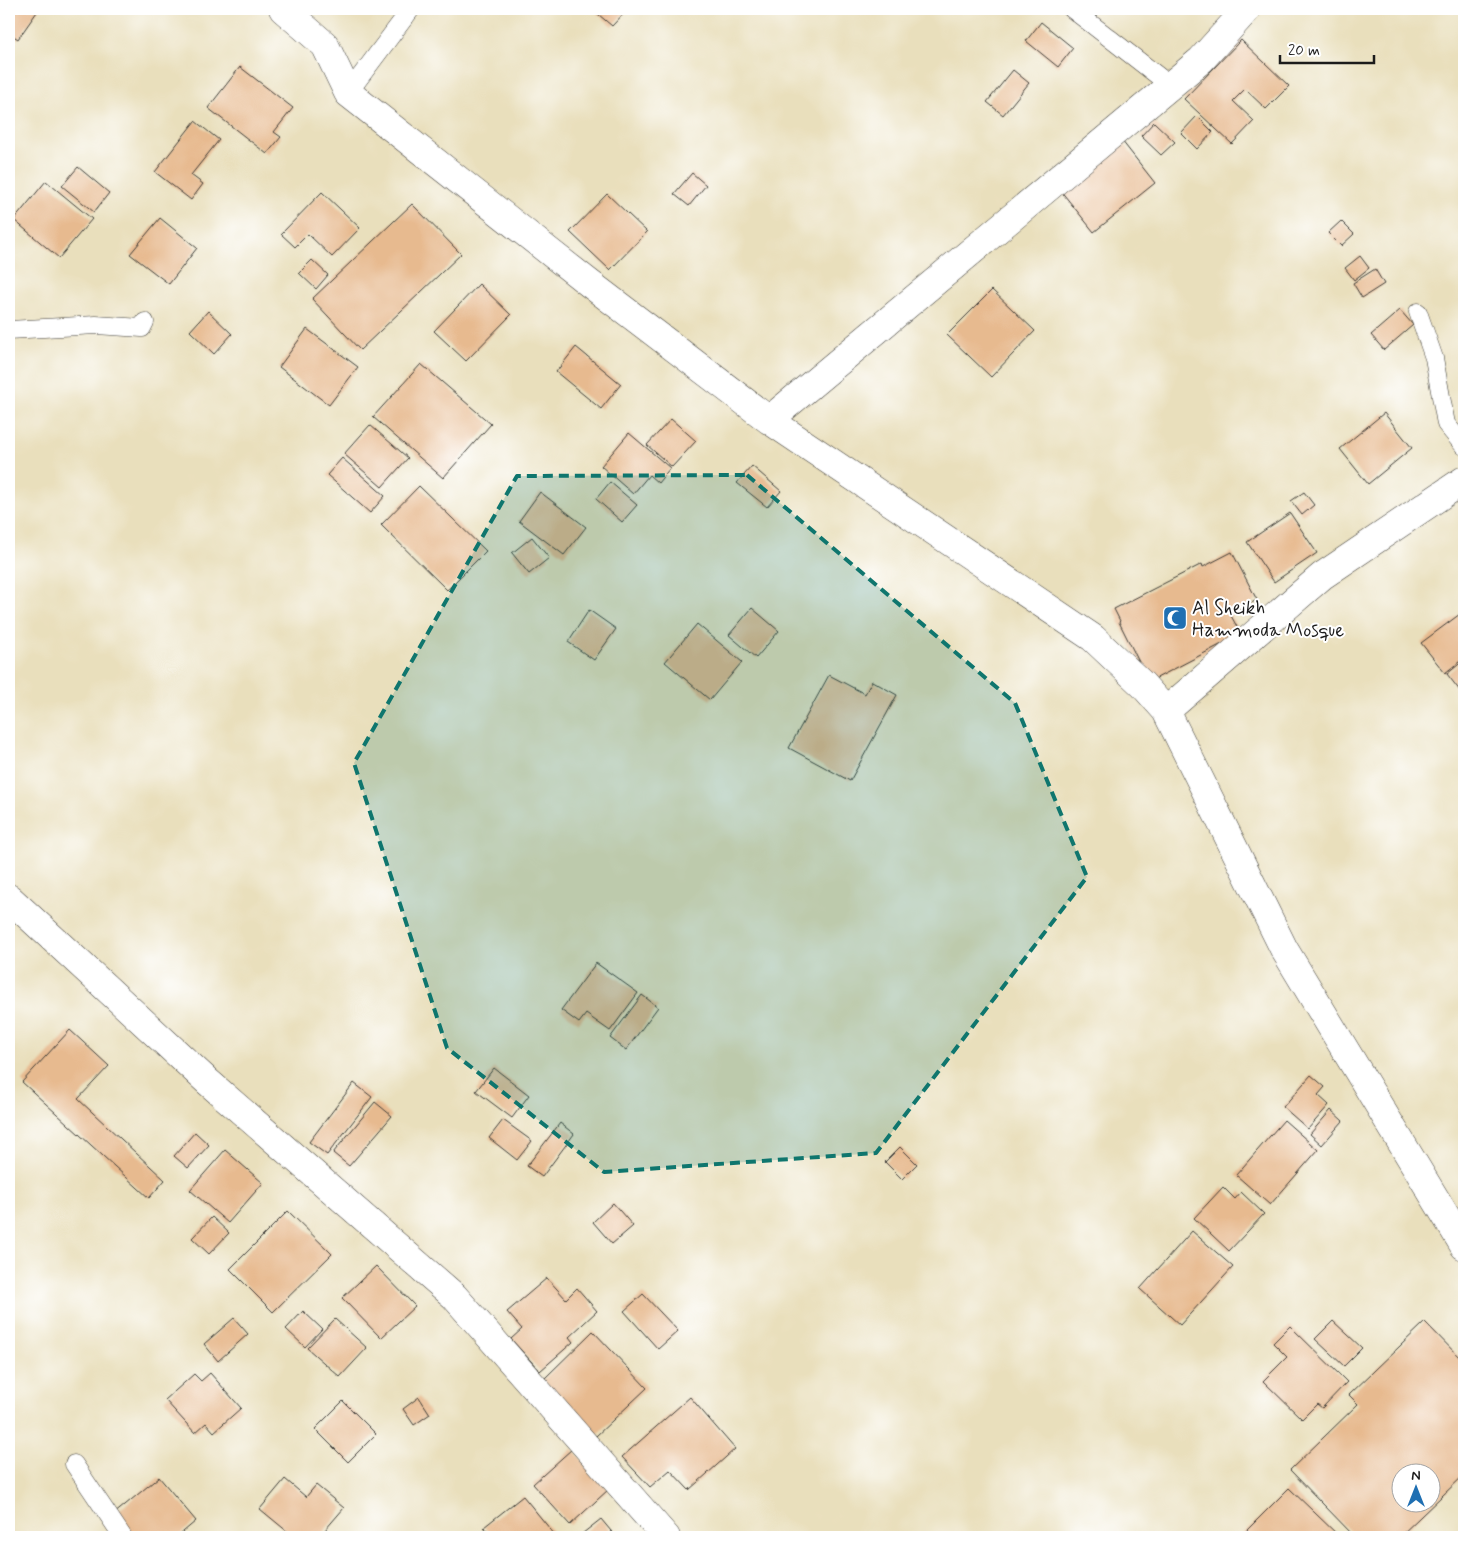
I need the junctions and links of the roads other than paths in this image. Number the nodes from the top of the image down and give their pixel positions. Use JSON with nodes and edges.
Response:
{"nodes":[{"id":1,"x":283,"y":9,"type":"edge"},
{"id":2,"x":411,"y":9,"type":"edge"},
{"id":3,"x":1072,"y":9,"type":"edge"},
{"id":4,"x":1247,"y":9,"type":"edge"},
{"id":5,"x":1171,"y":86,"type":"junction"},
{"id":6,"x":348,"y":93,"type":"junction"},
{"id":7,"x":1418,"y":312,"type":"dead end"},
{"id":8,"x":145,"y":322,"type":"dead end"},
{"id":9,"x":9,"y":330,"type":"edge"},
{"id":10,"x":769,"y":420,"type":"junction"},
{"id":11,"x":1464,"y":446,"type":"edge"},
{"id":12,"x":1464,"y":480,"type":"edge"},
{"id":13,"x":1166,"y":711,"type":"junction"},
{"id":14,"x":9,"y":898,"type":"edge"},
{"id":15,"x":1464,"y":1246,"type":"edge"},
{"id":16,"x":74,"y":1464,"type":"dead end"},
{"id":17,"x":123,"y":1537,"type":"edge"},
{"id":18,"x":666,"y":1537,"type":"edge"}],
"edges":[{"from":1,"to":6,"type":"street"},
{"from":2,"to":6,"type":"lane"},
{"from":3,"to":5,"type":"lane"},
{"from":4,"to":5,"type":"street"},
{"from":5,"to":10,"type":"street"},
{"from":6,"to":10,"type":"street"},
{"from":7,"to":11,"type":"lane"},
{"from":8,"to":9,"type":"lane"},
{"from":10,"to":13,"type":"street"},
{"from":12,"to":13,"type":"street"},
{"from":13,"to":15,"type":"street"},
{"from":14,"to":18,"type":"street"},
{"from":16,"to":17,"type":"lane"}]}
